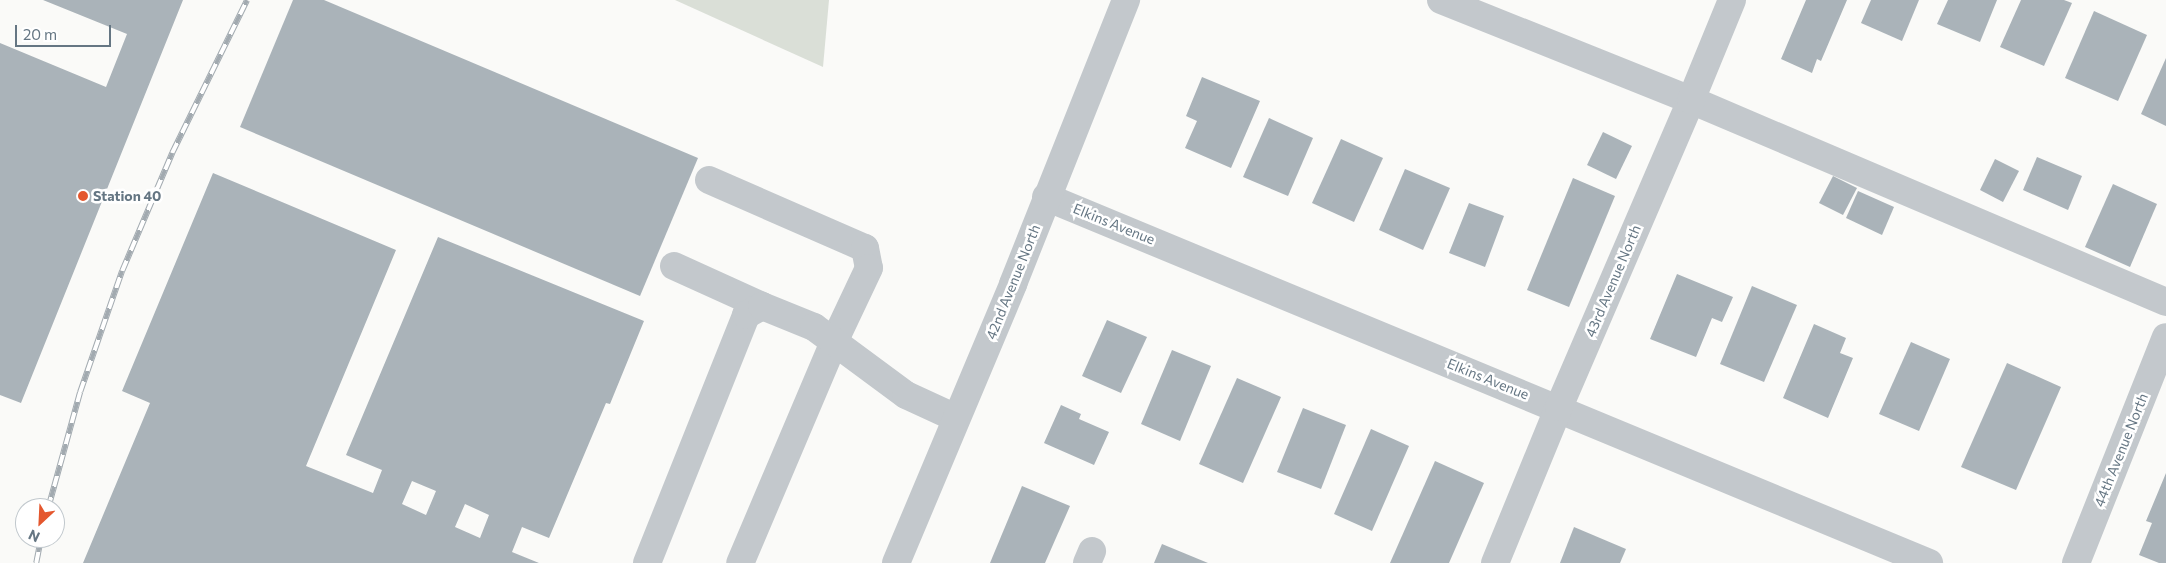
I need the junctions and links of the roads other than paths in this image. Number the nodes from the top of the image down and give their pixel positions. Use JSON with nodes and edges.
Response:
{"nodes":[{"id":1,"x":1126,"y":0,"type":"edge"},
{"id":2,"x":1441,"y":0,"type":"edge"},
{"id":3,"x":1732,"y":0,"type":"edge"},
{"id":4,"x":1692,"y":100,"type":"junction"},
{"id":5,"x":709,"y":180,"type":"dead end"},
{"id":6,"x":1046,"y":197,"type":"junction"},
{"id":7,"x":674,"y":266,"type":"dead end"},
{"id":8,"x":2166,"y":302,"type":"edge"},
{"id":9,"x":762,"y":306,"type":"junction"},
{"id":10,"x":2166,"y":337,"type":"edge"},
{"id":11,"x":834,"y":342,"type":"junction"},
{"id":12,"x":1558,"y":407,"type":"junction"},
{"id":13,"x":956,"y":418,"type":"junction"},
{"id":14,"x":647,"y":563,"type":"edge"},
{"id":15,"x":740,"y":563,"type":"edge"},
{"id":16,"x":896,"y":563,"type":"edge"},
{"id":17,"x":1495,"y":563,"type":"edge"},
{"id":18,"x":1929,"y":563,"type":"edge"},
{"id":19,"x":2076,"y":563,"type":"edge"}],
"edges":[{"from":1,"to":6,"type":"street","name":"42nd Avenue North"},
{"from":2,"to":4,"type":"street"},
{"from":3,"to":4,"type":"street","name":"43rd Avenue North"},
{"from":4,"to":8,"type":"street"},
{"from":4,"to":12,"type":"street","name":"43rd Avenue North"},
{"from":5,"to":11,"type":"street"},
{"from":6,"to":12,"type":"street","name":"Elkins Avenue"},
{"from":6,"to":13,"type":"street","name":"42nd Avenue North"},
{"from":7,"to":9,"type":"street"},
{"from":9,"to":11,"type":"street"},
{"from":9,"to":14,"type":"street"},
{"from":10,"to":19,"type":"street","name":"44th Avenue North"},
{"from":11,"to":13,"type":"street"},
{"from":11,"to":15,"type":"street"},
{"from":12,"to":17,"type":"street","name":"43rd Avenue North"},
{"from":12,"to":18,"type":"street","name":"Elkins Avenue"},
{"from":13,"to":16,"type":"street","name":"42nd Avenue North"}]}
